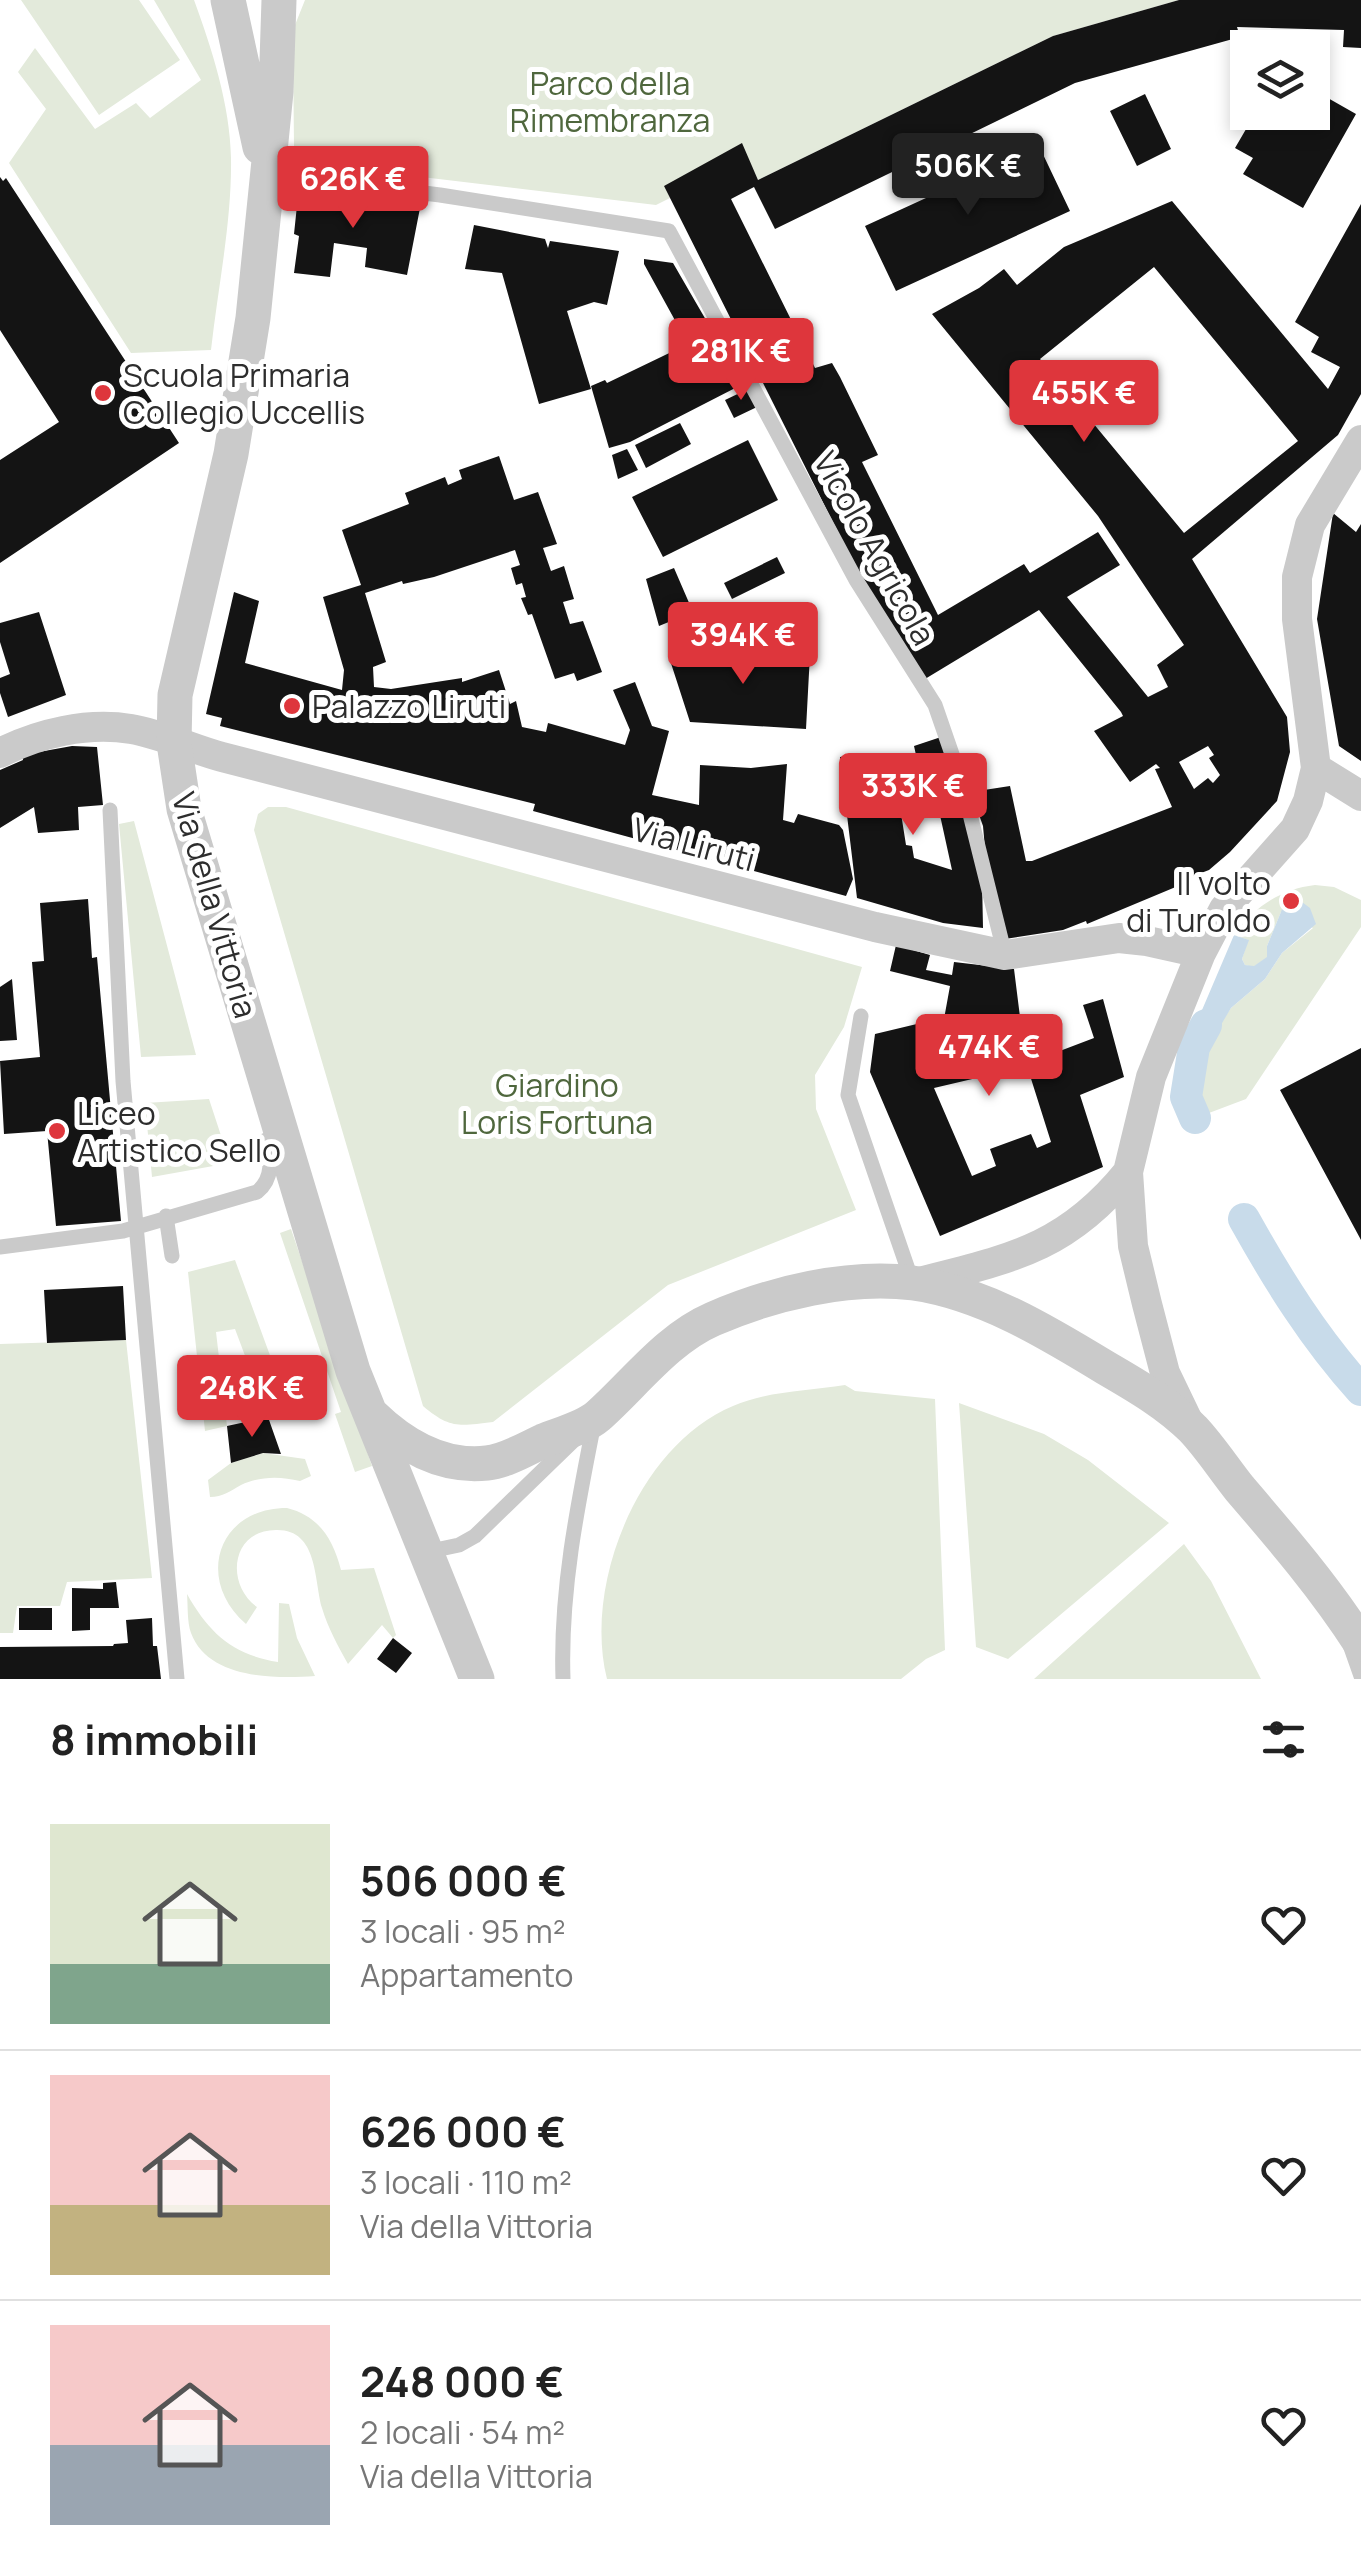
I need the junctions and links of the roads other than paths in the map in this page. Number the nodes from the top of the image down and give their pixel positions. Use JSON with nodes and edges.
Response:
{"nodes":[{"id":1,"x":228,"y":0,"type":"edge"},
{"id":2,"x":279,"y":0,"type":"edge"},
{"id":3,"x":265,"y":178,"type":"junction"},
{"id":4,"x":1361,"y":440,"type":"edge"},
{"id":5,"x":174,"y":743,"type":"junction"},
{"id":6,"x":0,"y":752,"type":"edge"},
{"id":7,"x":1316,"y":768,"type":"junction"},
{"id":8,"x":1361,"y":796,"type":"edge"},
{"id":9,"x":110,"y":810,"type":"dead end"},
{"id":10,"x":1201,"y":953,"type":"junction"},
{"id":11,"x":1005,"y":955,"type":"junction"},
{"id":12,"x":861,"y":1016,"type":"dead end"},
{"id":13,"x":253,"y":1042,"type":"junction"},
{"id":14,"x":1128,"y":1172,"type":"junction"},
{"id":15,"x":166,"y":1216,"type":"junction"},
{"id":16,"x":136,"y":1226,"type":"junction"},
{"id":17,"x":0,"y":1246,"type":"edge"},
{"id":18,"x":172,"y":1256,"type":"dead end"},
{"id":19,"x":913,"y":1283,"type":"junction"},
{"id":20,"x":368,"y":1411,"type":"junction"},
{"id":21,"x":595,"y":1419,"type":"junction"},
{"id":22,"x":1193,"y":1429,"type":"junction"},
{"id":23,"x":426,"y":1552,"type":"junction"},
{"id":24,"x":1332,"y":1598,"type":"junction"},
{"id":25,"x":1361,"y":1644,"type":"edge"},
{"id":26,"x":1361,"y":1676,"type":"edge"},
{"id":27,"x":178,"y":1679,"type":"edge"},
{"id":28,"x":477,"y":1679,"type":"edge"},
{"id":29,"x":563,"y":1679,"type":"edge"}],
"edges":[{"from":1,"to":3,"type":"street","name":"Via della Vittoria"},
{"from":2,"to":3,"type":"street","name":"Via della Vittoria"},
{"from":3,"to":5,"type":"street","name":"Via della Vittoria"},
{"from":3,"to":11,"type":"lane","name":"Vicolo Agricola"},
{"from":4,"to":7,"type":"street"},
{"from":5,"to":6,"type":"street","name":"Via Liruti"},
{"from":5,"to":11,"type":"street","name":"Via Liruti"},
{"from":5,"to":13,"type":"street","name":"Via della Vittoria"},
{"from":7,"to":8,"type":"street"},
{"from":7,"to":10,"type":"street"},
{"from":9,"to":16,"type":"lane"},
{"from":10,"to":11,"type":"street","name":"Via Liruti"},
{"from":10,"to":14,"type":"street"},
{"from":12,"to":19,"type":"lane"},
{"from":13,"to":15,"type":"lane"},
{"from":13,"to":20,"type":"street","name":"Via della Vittoria"},
{"from":14,"to":19,"type":"street"},
{"from":14,"to":22,"type":"street"},
{"from":15,"to":16,"type":"lane"},
{"from":15,"to":18,"type":"lane"},
{"from":16,"to":17,"type":"lane"},
{"from":16,"to":27,"type":"lane"},
{"from":19,"to":21,"type":"street"},
{"from":19,"to":22,"type":"street"},
{"from":20,"to":21,"type":"street"},
{"from":20,"to":23,"type":"street","name":"Via della Vittoria"},
{"from":21,"to":23,"type":"lane"},
{"from":21,"to":29,"type":"lane"},
{"from":22,"to":24,"type":"street"},
{"from":23,"to":28,"type":"street","name":"Via della Vittoria"},
{"from":24,"to":25,"type":"street"},
{"from":24,"to":26,"type":"lane"}]}
